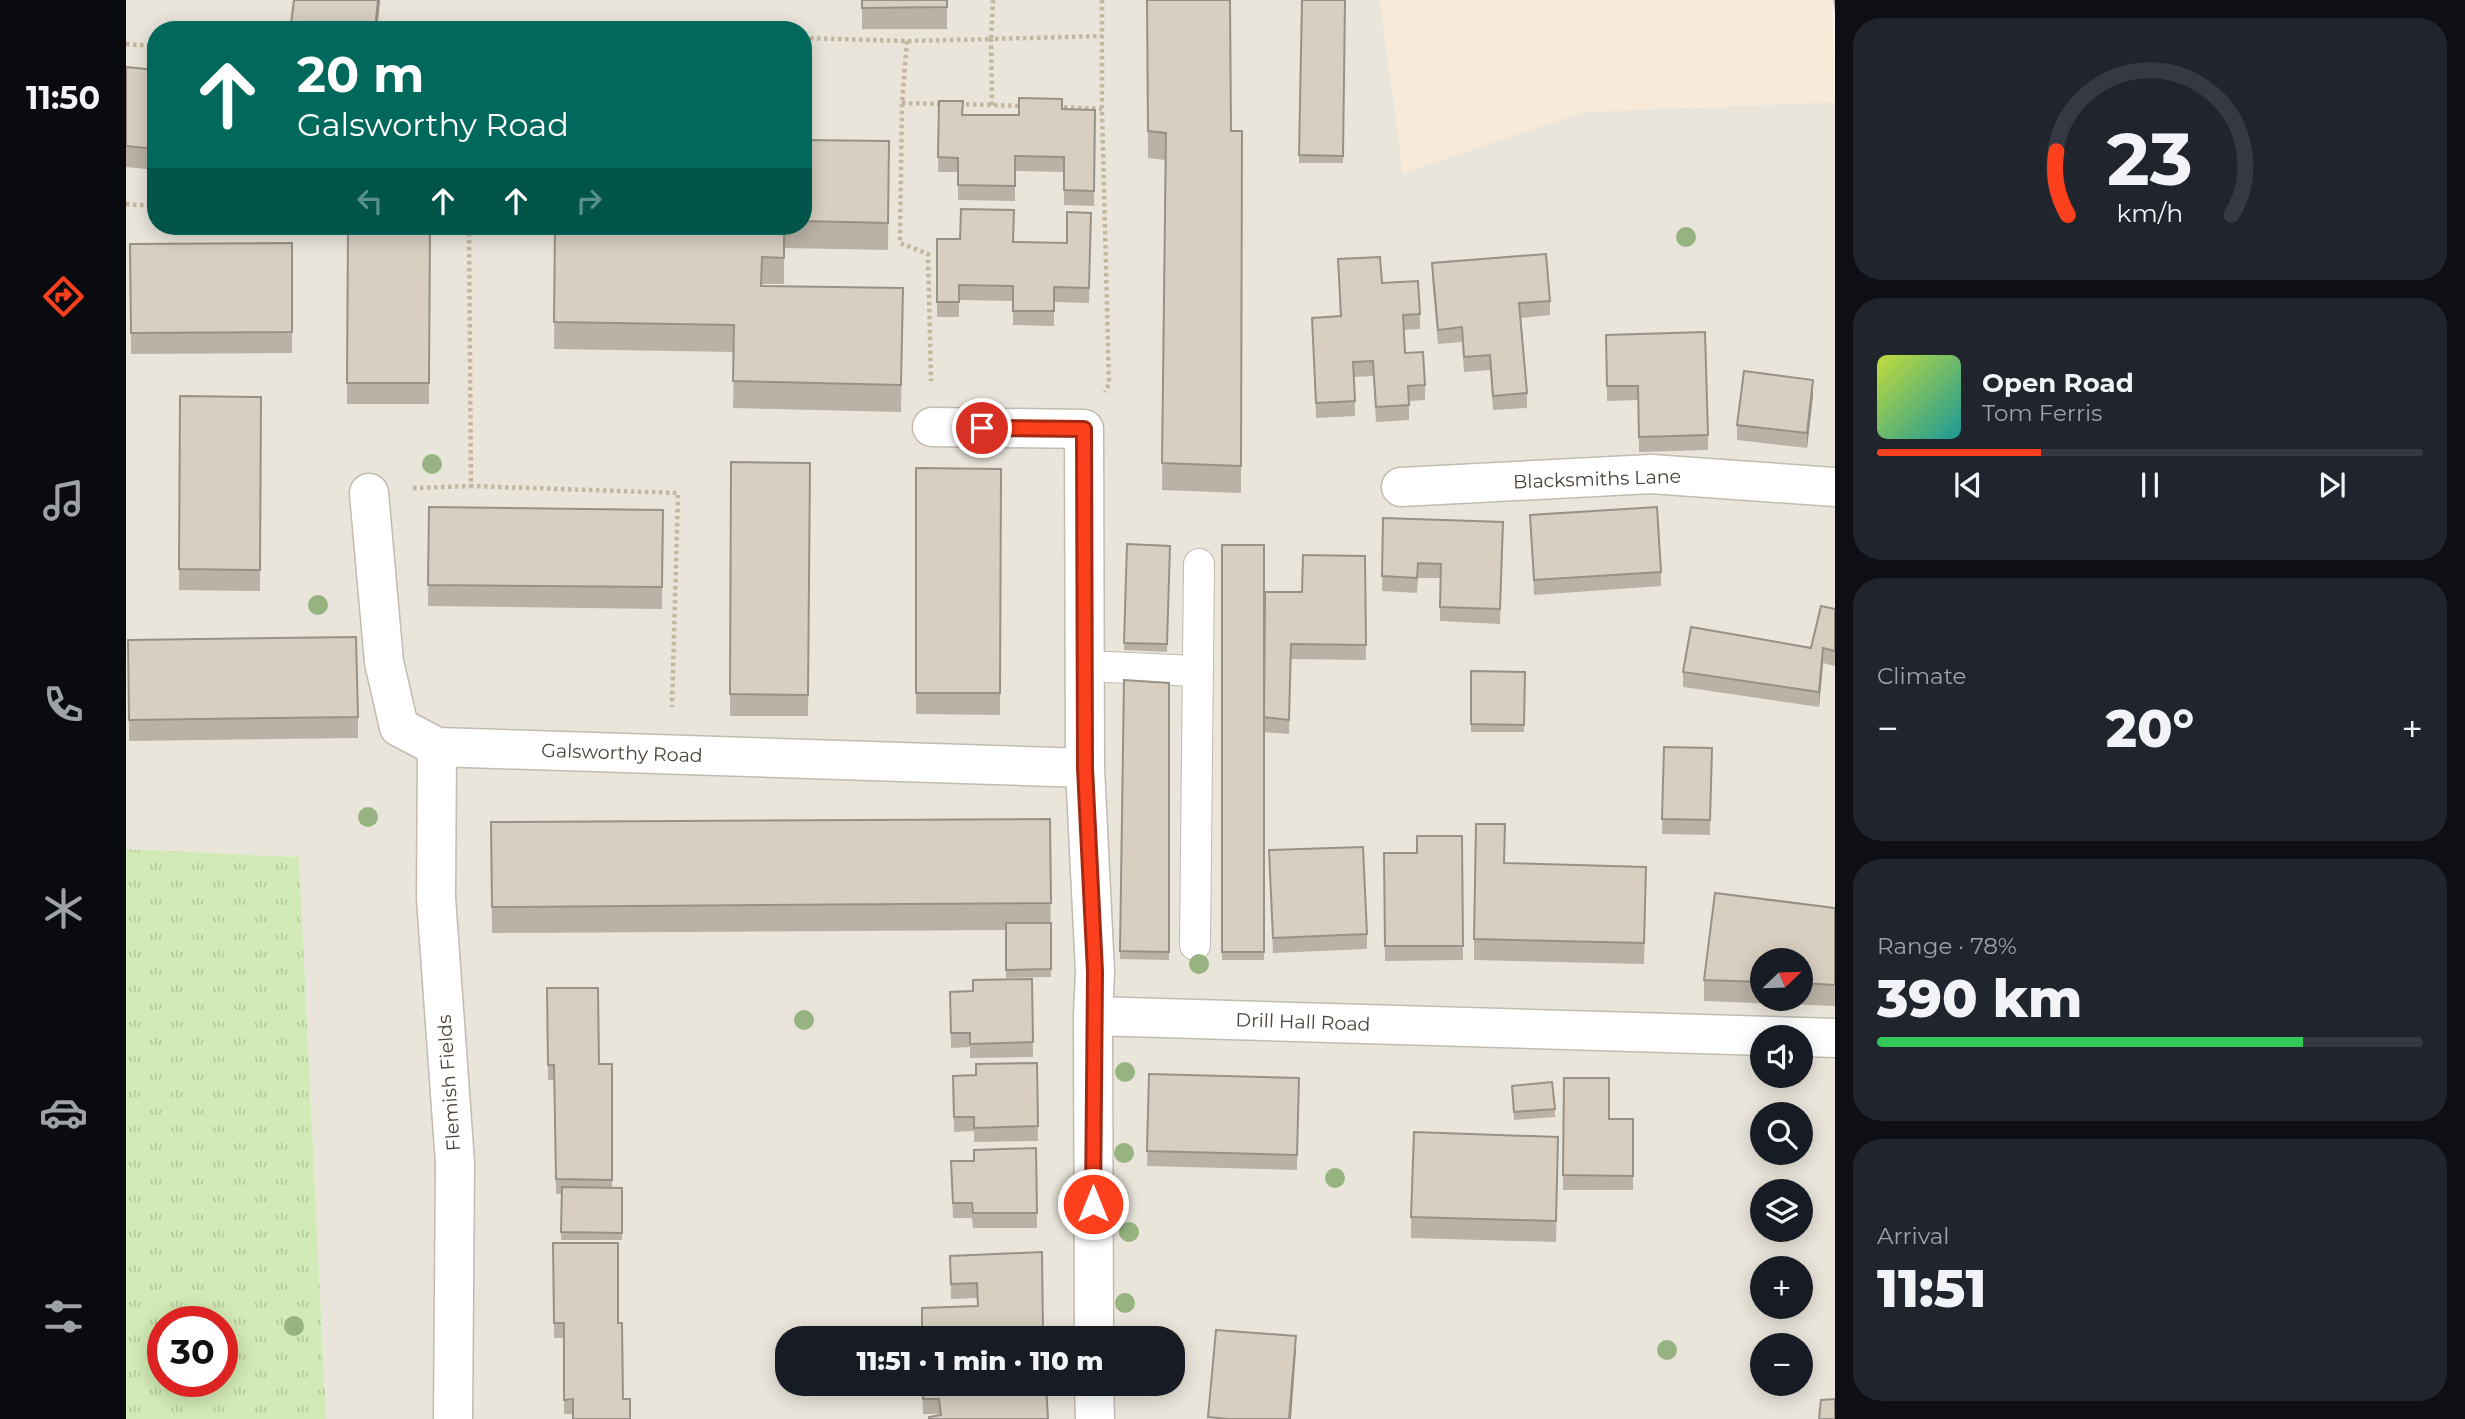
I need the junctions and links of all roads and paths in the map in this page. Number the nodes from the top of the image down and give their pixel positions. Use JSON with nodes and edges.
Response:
{"nodes":[{"id":1,"x":993,"y":0,"type":"edge"},
{"id":2,"x":1102,"y":0,"type":"edge"},
{"id":3,"x":1102,"y":36,"type":"junction"},
{"id":4,"x":812,"y":38,"type":"edge"},
{"id":5,"x":991,"y":39,"type":"junction"},
{"id":6,"x":907,"y":41,"type":"junction"},
{"id":7,"x":126,"y":44,"type":"edge"},
{"id":8,"x":147,"y":45,"type":"edge"},
{"id":9,"x":902,"y":103,"type":"junction"},
{"id":10,"x":992,"y":105,"type":"junction"},
{"id":11,"x":1033,"y":107,"type":"edge"},
{"id":12,"x":1047,"y":107,"type":"edge"},
{"id":13,"x":1101,"y":109,"type":"junction"},
{"id":14,"x":126,"y":204,"type":"edge"},
{"id":15,"x":147,"y":205,"type":"edge"},
{"id":16,"x":469,"y":235,"type":"edge"},
{"id":17,"x":932,"y":427,"type":"joint"},
{"id":18,"x":1084,"y":429,"type":"junction"},
{"id":19,"x":471,"y":486,"type":"junction"},
{"id":20,"x":1401,"y":488,"type":"dead end"},
{"id":21,"x":1835,"y":488,"type":"edge"},
{"id":22,"x":369,"y":493,"type":"joint"},
{"id":23,"x":1199,"y":564,"type":"dead end"},
{"id":24,"x":1084,"y":666,"type":"junction"},
{"id":25,"x":1196,"y":671,"type":"junction"},
{"id":26,"x":437,"y":747,"type":"junction"},
{"id":27,"x":671,"y":755,"type":"junction"},
{"id":28,"x":1085,"y":768,"type":"junction"},
{"id":29,"x":1195,"y":945,"type":"dead end"},
{"id":30,"x":1093,"y":1016,"type":"junction"},
{"id":31,"x":1835,"y":1038,"type":"edge"},
{"id":32,"x":1094,"y":1326,"type":"edge"},
{"id":33,"x":1094,"y":1396,"type":"edge"},
{"id":34,"x":453,"y":1419,"type":"edge"},
{"id":35,"x":1095,"y":1419,"type":"edge"}],
"edges":[{"from":1,"to":5,"type":"path"},
{"from":2,"to":3,"type":"path"},
{"from":3,"to":5,"type":"path"},
{"from":3,"to":13,"type":"path"},
{"from":4,"to":6,"type":"path"},
{"from":5,"to":6,"type":"path"},
{"from":5,"to":10,"type":"path"},
{"from":6,"to":9,"type":"path"},
{"from":7,"to":8,"type":"path"},
{"from":9,"to":10,"type":"path"},
{"from":9,"to":17,"type":"path"},
{"from":10,"to":11,"type":"path"},
{"from":12,"to":13,"type":"path"},
{"from":13,"to":18,"type":"path"},
{"from":14,"to":15,"type":"path"},
{"from":16,"to":19,"type":"path"},
{"from":17,"to":18,"type":"street"},
{"from":18,"to":24,"type":"street"},
{"from":19,"to":22,"type":"path"},
{"from":19,"to":27,"type":"path"},
{"from":20,"to":21,"type":"street","name":"Blacksmiths Lane"},
{"from":22,"to":26,"type":"street","name":"Galsworthy Road"},
{"from":23,"to":25,"type":"lane"},
{"from":24,"to":25,"type":"lane"},
{"from":24,"to":28,"type":"street"},
{"from":25,"to":29,"type":"lane"},
{"from":26,"to":27,"type":"street","name":"Galsworthy Road"},
{"from":26,"to":34,"type":"street","name":"Flemish Fields"},
{"from":27,"to":28,"type":"street","name":"Galsworthy Road"},
{"from":28,"to":30,"type":"street"},
{"from":30,"to":31,"type":"street","name":"Drill Hall Road"},
{"from":30,"to":32,"type":"street"},
{"from":33,"to":35,"type":"street"}]}
